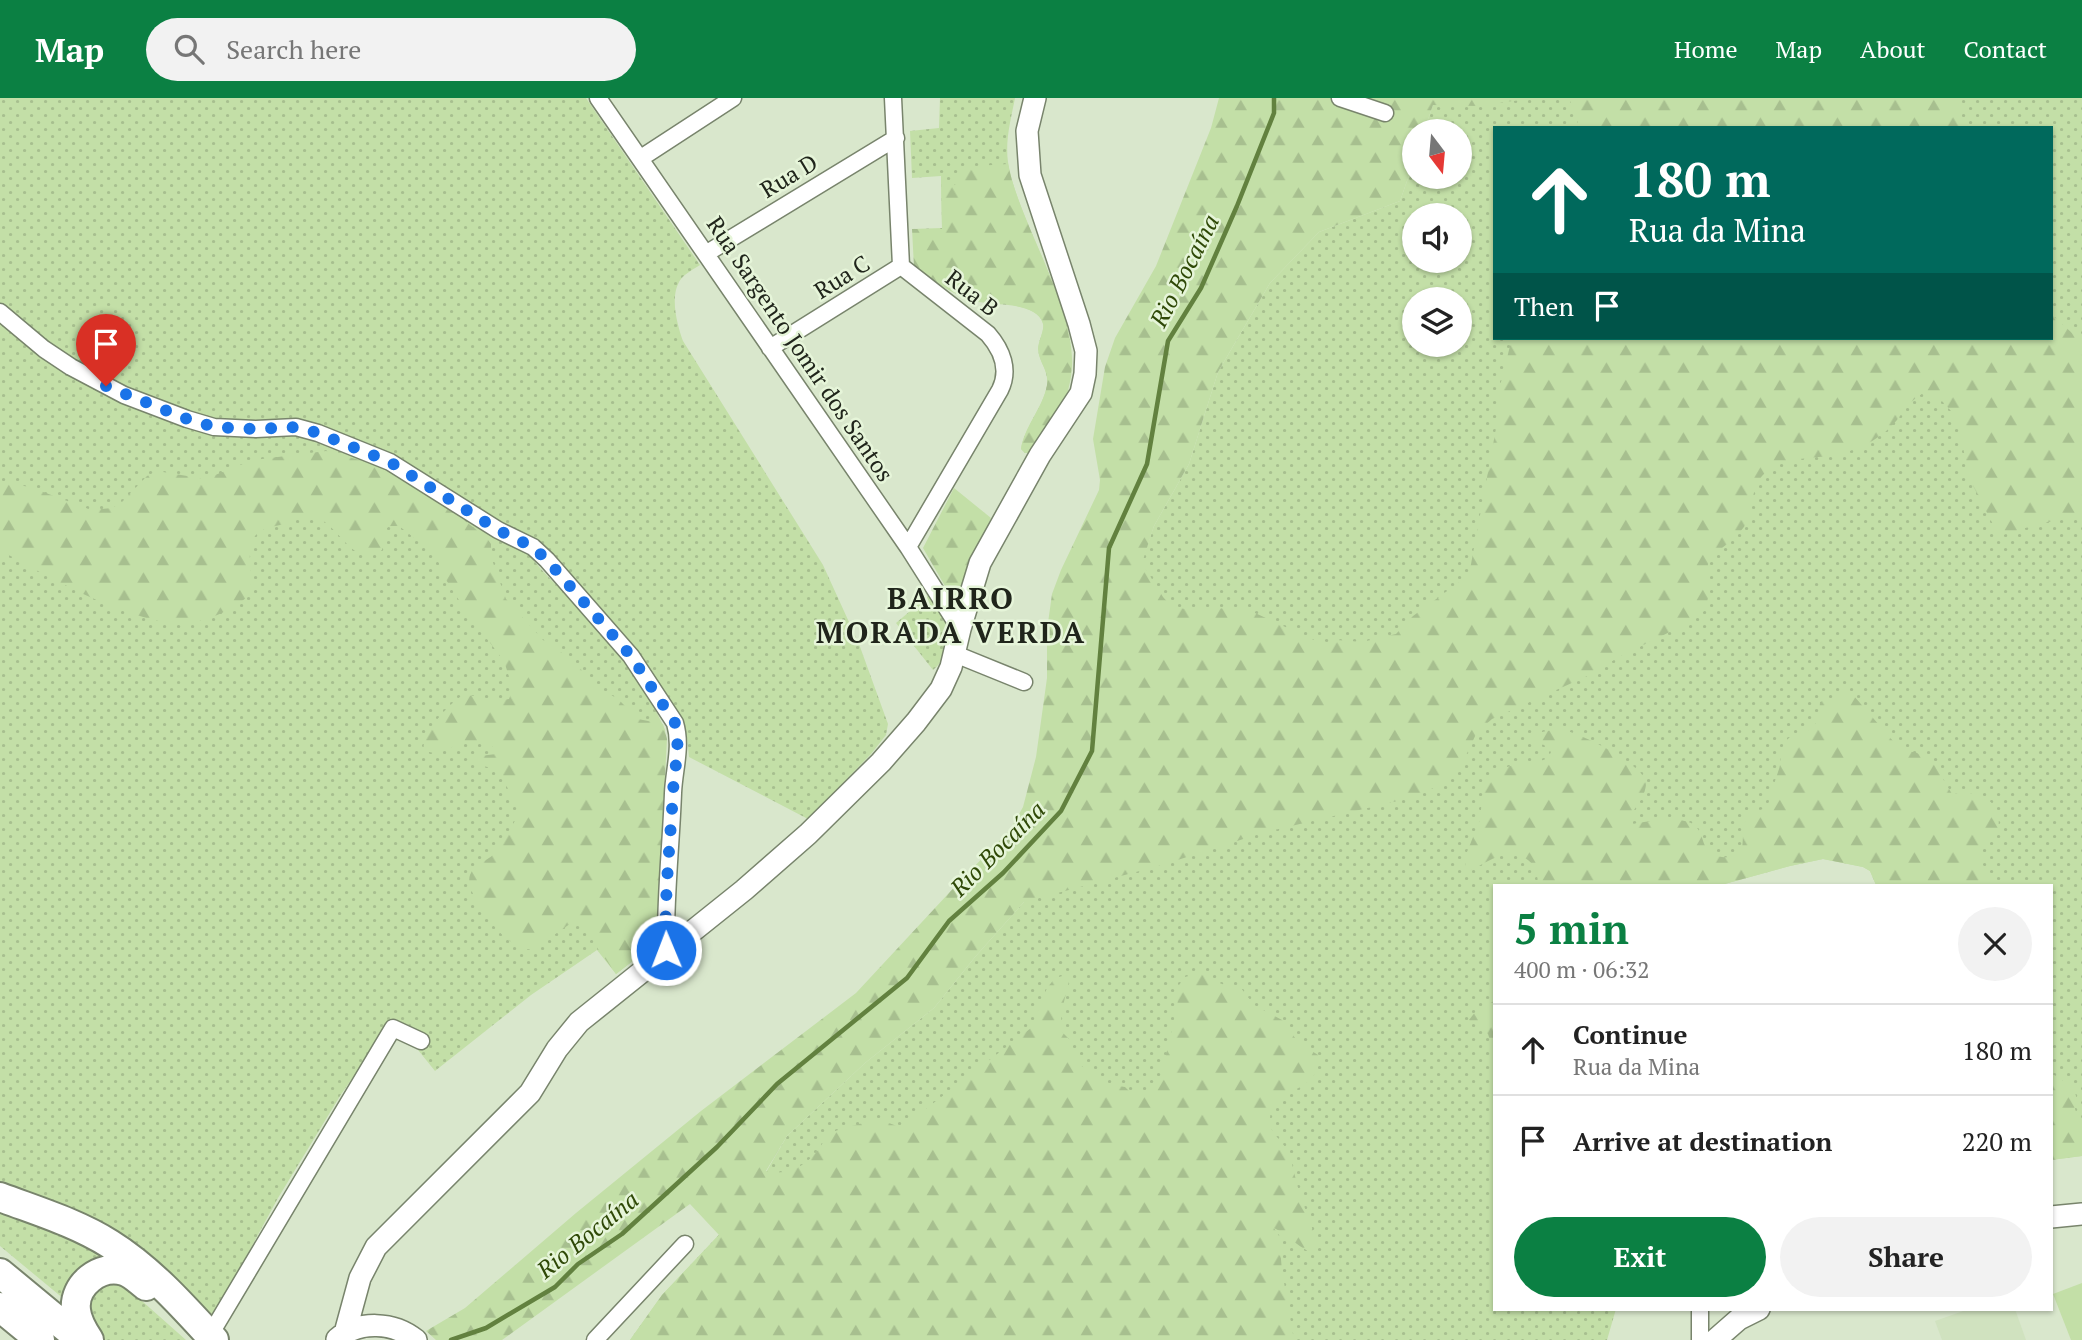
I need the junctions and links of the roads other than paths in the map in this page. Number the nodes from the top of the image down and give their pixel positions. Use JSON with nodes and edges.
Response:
{"nodes":[{"id":1,"x":598,"y":98,"type":"edge"},
{"id":2,"x":733,"y":98,"type":"edge"},
{"id":3,"x":893,"y":98,"type":"edge"},
{"id":4,"x":1340,"y":98,"type":"edge"},
{"id":5,"x":1036,"y":99,"type":"edge"},
{"id":6,"x":1385,"y":113,"type":"dead end"},
{"id":7,"x":896,"y":138,"type":"junction"},
{"id":8,"x":641,"y":158,"type":"junction"},
{"id":9,"x":707,"y":253,"type":"junction"},
{"id":10,"x":901,"y":266,"type":"junction"},
{"id":11,"x":0,"y":312,"type":"edge"},
{"id":12,"x":771,"y":348,"type":"junction"},
{"id":13,"x":908,"y":547,"type":"junction"},
{"id":14,"x":960,"y":629,"type":"junction"},
{"id":15,"x":955,"y":654,"type":"junction"},
{"id":16,"x":1024,"y":682,"type":"dead end"},
{"id":17,"x":666,"y":950,"type":"junction"},
{"id":18,"x":421,"y":1041,"type":"dead end"},
{"id":19,"x":0,"y":1197,"type":"edge"},
{"id":20,"x":2082,"y":1214,"type":"edge"},
{"id":21,"x":2053,"y":1217,"type":"edge"},
{"id":22,"x":685,"y":1244,"type":"dead end"},
{"id":23,"x":0,"y":1273,"type":"edge"},
{"id":24,"x":0,"y":1307,"type":"edge"},
{"id":25,"x":1700,"y":1311,"type":"edge"},
{"id":26,"x":1755,"y":1311,"type":"edge"},
{"id":27,"x":340,"y":1336,"type":"edge"},
{"id":28,"x":212,"y":1338,"type":"edge"},
{"id":29,"x":40,"y":1340,"type":"edge"},
{"id":30,"x":80,"y":1340,"type":"edge"},
{"id":31,"x":89,"y":1340,"type":"edge"},
{"id":32,"x":416,"y":1340,"type":"edge"},
{"id":33,"x":595,"y":1340,"type":"edge"},
{"id":34,"x":1700,"y":1340,"type":"edge"},
{"id":35,"x":1715,"y":1340,"type":"edge"}],
"edges":[{"from":1,"to":8,"type":"street","name":"Rua Sargento Jomir dos Santos"},
{"from":2,"to":8,"type":"street"},
{"from":3,"to":7,"type":"street"},
{"from":4,"to":6,"type":"street"},
{"from":5,"to":14,"type":"street"},
{"from":7,"to":9,"type":"street","name":"Rua D"},
{"from":7,"to":10,"type":"street"},
{"from":8,"to":9,"type":"street","name":"Rua Sargento Jomir dos Santos"},
{"from":9,"to":12,"type":"street","name":"Rua Sargento Jomir dos Santos"},
{"from":10,"to":12,"type":"street","name":"Rua C"},
{"from":10,"to":13,"type":"street","name":"Rua B"},
{"from":11,"to":17,"type":"street"},
{"from":12,"to":13,"type":"street","name":"Rua Sargento Jomir dos Santos"},
{"from":13,"to":14,"type":"street","name":"Rua Sargento Jomir dos Santos"},
{"from":14,"to":15,"type":"street"},
{"from":15,"to":16,"type":"street"},
{"from":15,"to":17,"type":"street"},
{"from":17,"to":27,"type":"street"},
{"from":18,"to":28,"type":"street"},
{"from":19,"to":28,"type":"highway"},
{"from":20,"to":21,"type":"street"},
{"from":22,"to":33,"type":"street"},
{"from":23,"to":30,"type":"highway"},
{"from":24,"to":29,"type":"highway"},
{"from":25,"to":34,"type":"street"},
{"from":26,"to":35,"type":"street"},
{"from":27,"to":32,"type":"street"},
{"from":28,"to":31,"type":"highway"}]}
